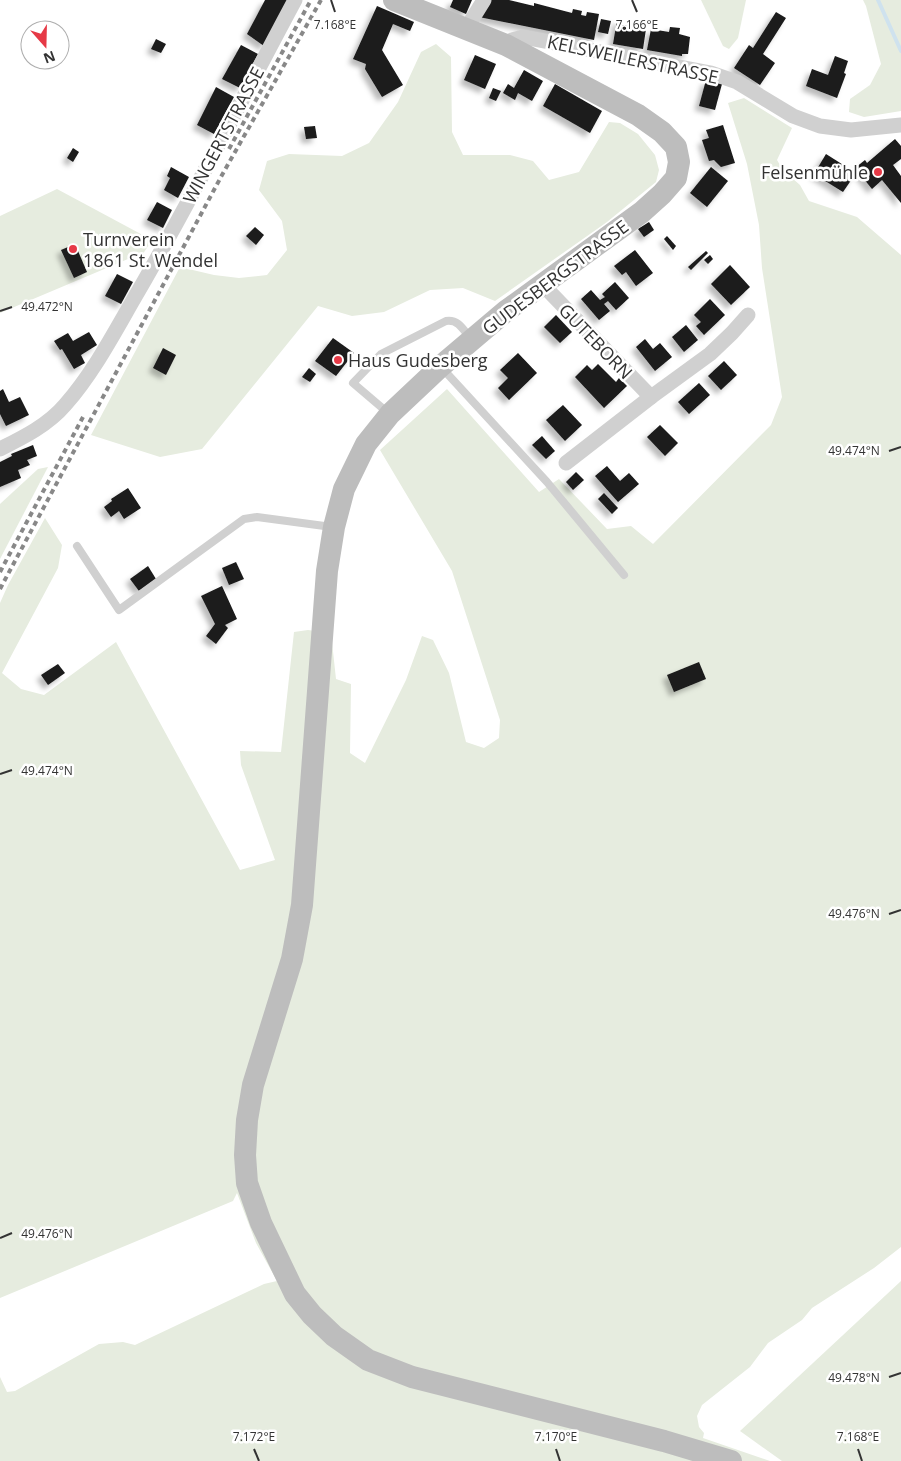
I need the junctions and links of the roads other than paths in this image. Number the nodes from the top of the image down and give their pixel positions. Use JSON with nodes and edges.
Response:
{"nodes":[{"id":1,"x":295,"y":0,"type":"edge"},
{"id":2,"x":394,"y":0,"type":"edge"},
{"id":3,"x":484,"y":0,"type":"edge"},
{"id":4,"x":466,"y":29,"type":"junction"},
{"id":5,"x":506,"y":45,"type":"junction"},
{"id":6,"x":901,"y":125,"type":"edge"},
{"id":7,"x":542,"y":284,"type":"junction"},
{"id":8,"x":748,"y":315,"type":"dead end"},
{"id":9,"x":472,"y":340,"type":"junction"},
{"id":10,"x":441,"y":366,"type":"junction"},
{"id":11,"x":651,"y":397,"type":"junction"},
{"id":12,"x":390,"y":414,"type":"junction"},
{"id":13,"x":0,"y":449,"type":"edge"},
{"id":14,"x":566,"y":463,"type":"dead end"},
{"id":15,"x":334,"y":527,"type":"junction"},
{"id":16,"x":77,"y":546,"type":"dead end"},
{"id":17,"x":624,"y":575,"type":"dead end"},
{"id":18,"x":730,"y":1461,"type":"edge"}],
"edges":[{"from":1,"to":13,"type":"street","name":"WINGERTSTRASSE"},
{"from":2,"to":4,"type":"main road"},
{"from":3,"to":4,"type":"street"},
{"from":4,"to":5,"type":"main road"},
{"from":5,"to":6,"type":"street","name":"KELSWEILERSTRASSE"},
{"from":5,"to":7,"type":"main road","name":"GUDESBERGSTRASSE"},
{"from":7,"to":9,"type":"main road","name":"GUDESBERGSTRASSE"},
{"from":7,"to":11,"type":"street","name":"GUTEBORN"},
{"from":8,"to":11,"type":"street"},
{"from":9,"to":10,"type":"main road","name":"GUDESBERGSTRASSE"},
{"from":9,"to":12,"type":"lane"},
{"from":10,"to":12,"type":"main road","name":"GUDESBERGSTRASSE"},
{"from":10,"to":17,"type":"lane"},
{"from":11,"to":14,"type":"street"},
{"from":12,"to":15,"type":"main road","name":"GUDESBERGSTRASSE"},
{"from":15,"to":16,"type":"lane"},
{"from":15,"to":18,"type":"main road","name":"GUDESBERGSTRASSE"}]}
